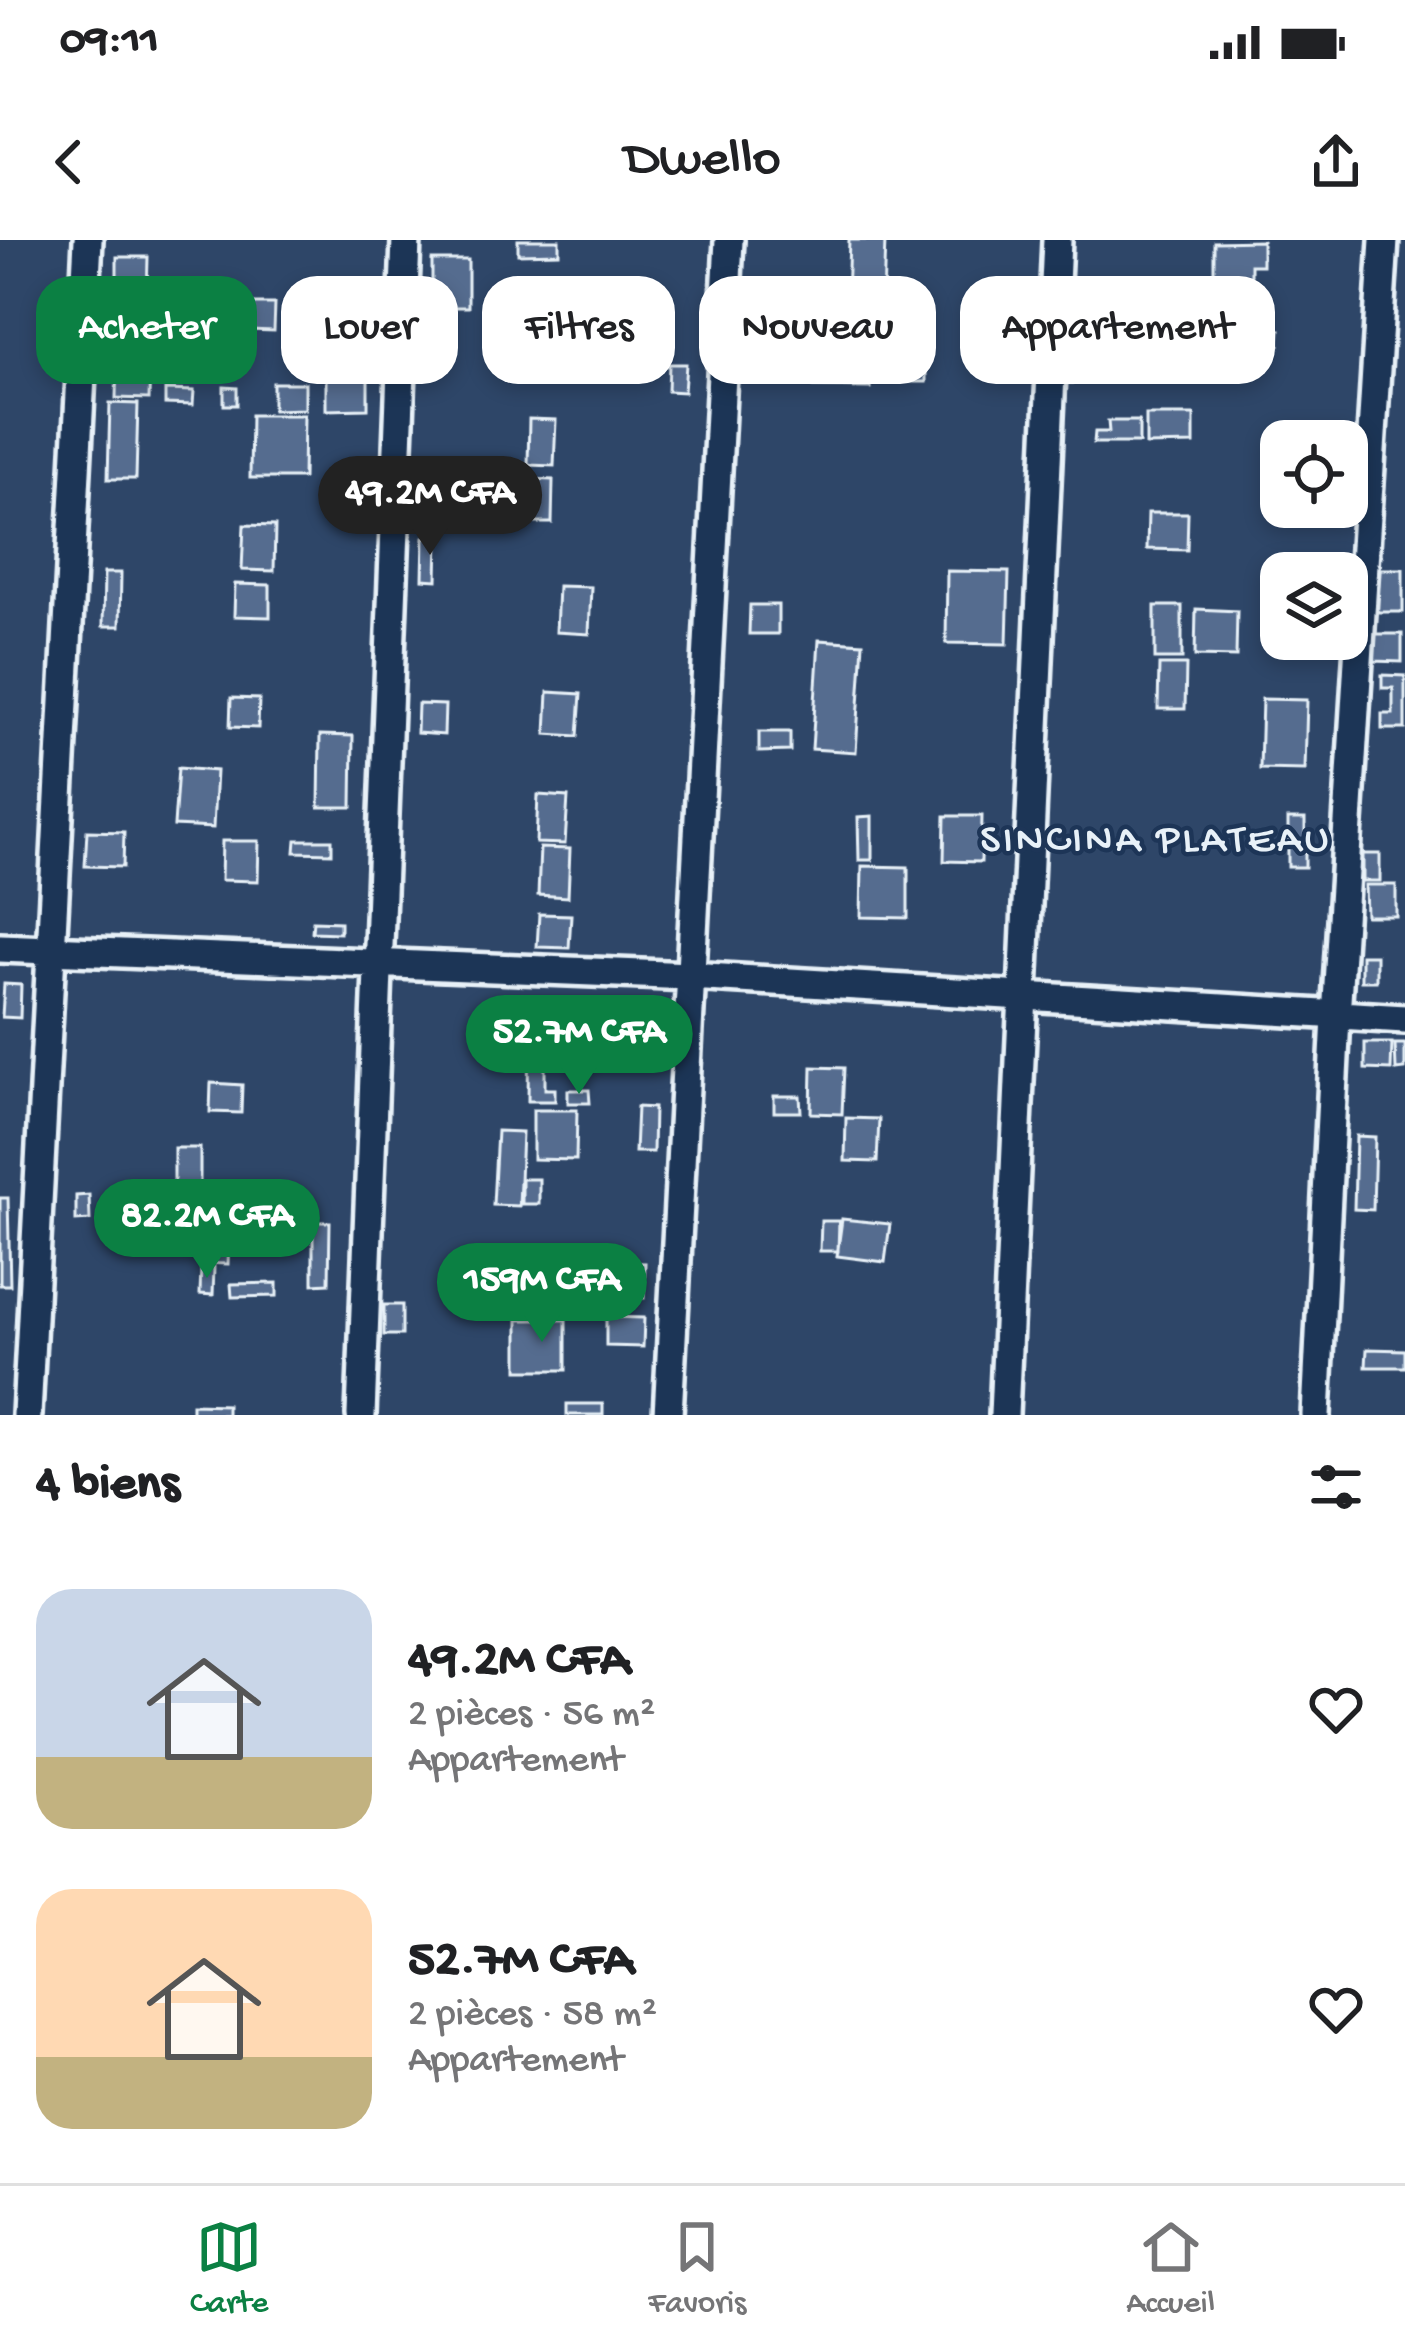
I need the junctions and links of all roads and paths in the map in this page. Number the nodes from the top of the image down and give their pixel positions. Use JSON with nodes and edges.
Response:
{"nodes":[{"id":1,"x":88,"y":240,"type":"edge"},
{"id":2,"x":406,"y":240,"type":"edge"},
{"id":3,"x":729,"y":240,"type":"edge"},
{"id":4,"x":1057,"y":240,"type":"edge"},
{"id":5,"x":1384,"y":240,"type":"edge"},
{"id":6,"x":0,"y":948,"type":"edge"},
{"id":7,"x":50,"y":951,"type":"junction"},
{"id":8,"x":380,"y":965,"type":"junction"},
{"id":9,"x":690,"y":976,"type":"junction"},
{"id":10,"x":1023,"y":996,"type":"junction"},
{"id":11,"x":1336,"y":1017,"type":"junction"},
{"id":12,"x":1405,"y":1019,"type":"edge"},
{"id":13,"x":28,"y":1415,"type":"edge"},
{"id":14,"x":362,"y":1415,"type":"edge"},
{"id":15,"x":668,"y":1415,"type":"edge"},
{"id":16,"x":1004,"y":1415,"type":"edge"},
{"id":17,"x":1316,"y":1415,"type":"edge"}],
"edges":[{"from":1,"to":7,"type":"street"},
{"from":2,"to":8,"type":"street"},
{"from":3,"to":9,"type":"street"},
{"from":4,"to":10,"type":"street"},
{"from":5,"to":11,"type":"street"},
{"from":6,"to":7,"type":"street"},
{"from":7,"to":8,"type":"street"},
{"from":7,"to":13,"type":"street"},
{"from":8,"to":9,"type":"street"},
{"from":8,"to":14,"type":"street"},
{"from":9,"to":10,"type":"street"},
{"from":9,"to":15,"type":"street"},
{"from":10,"to":11,"type":"street"},
{"from":10,"to":16,"type":"street"},
{"from":11,"to":12,"type":"street"},
{"from":11,"to":17,"type":"street"}]}
